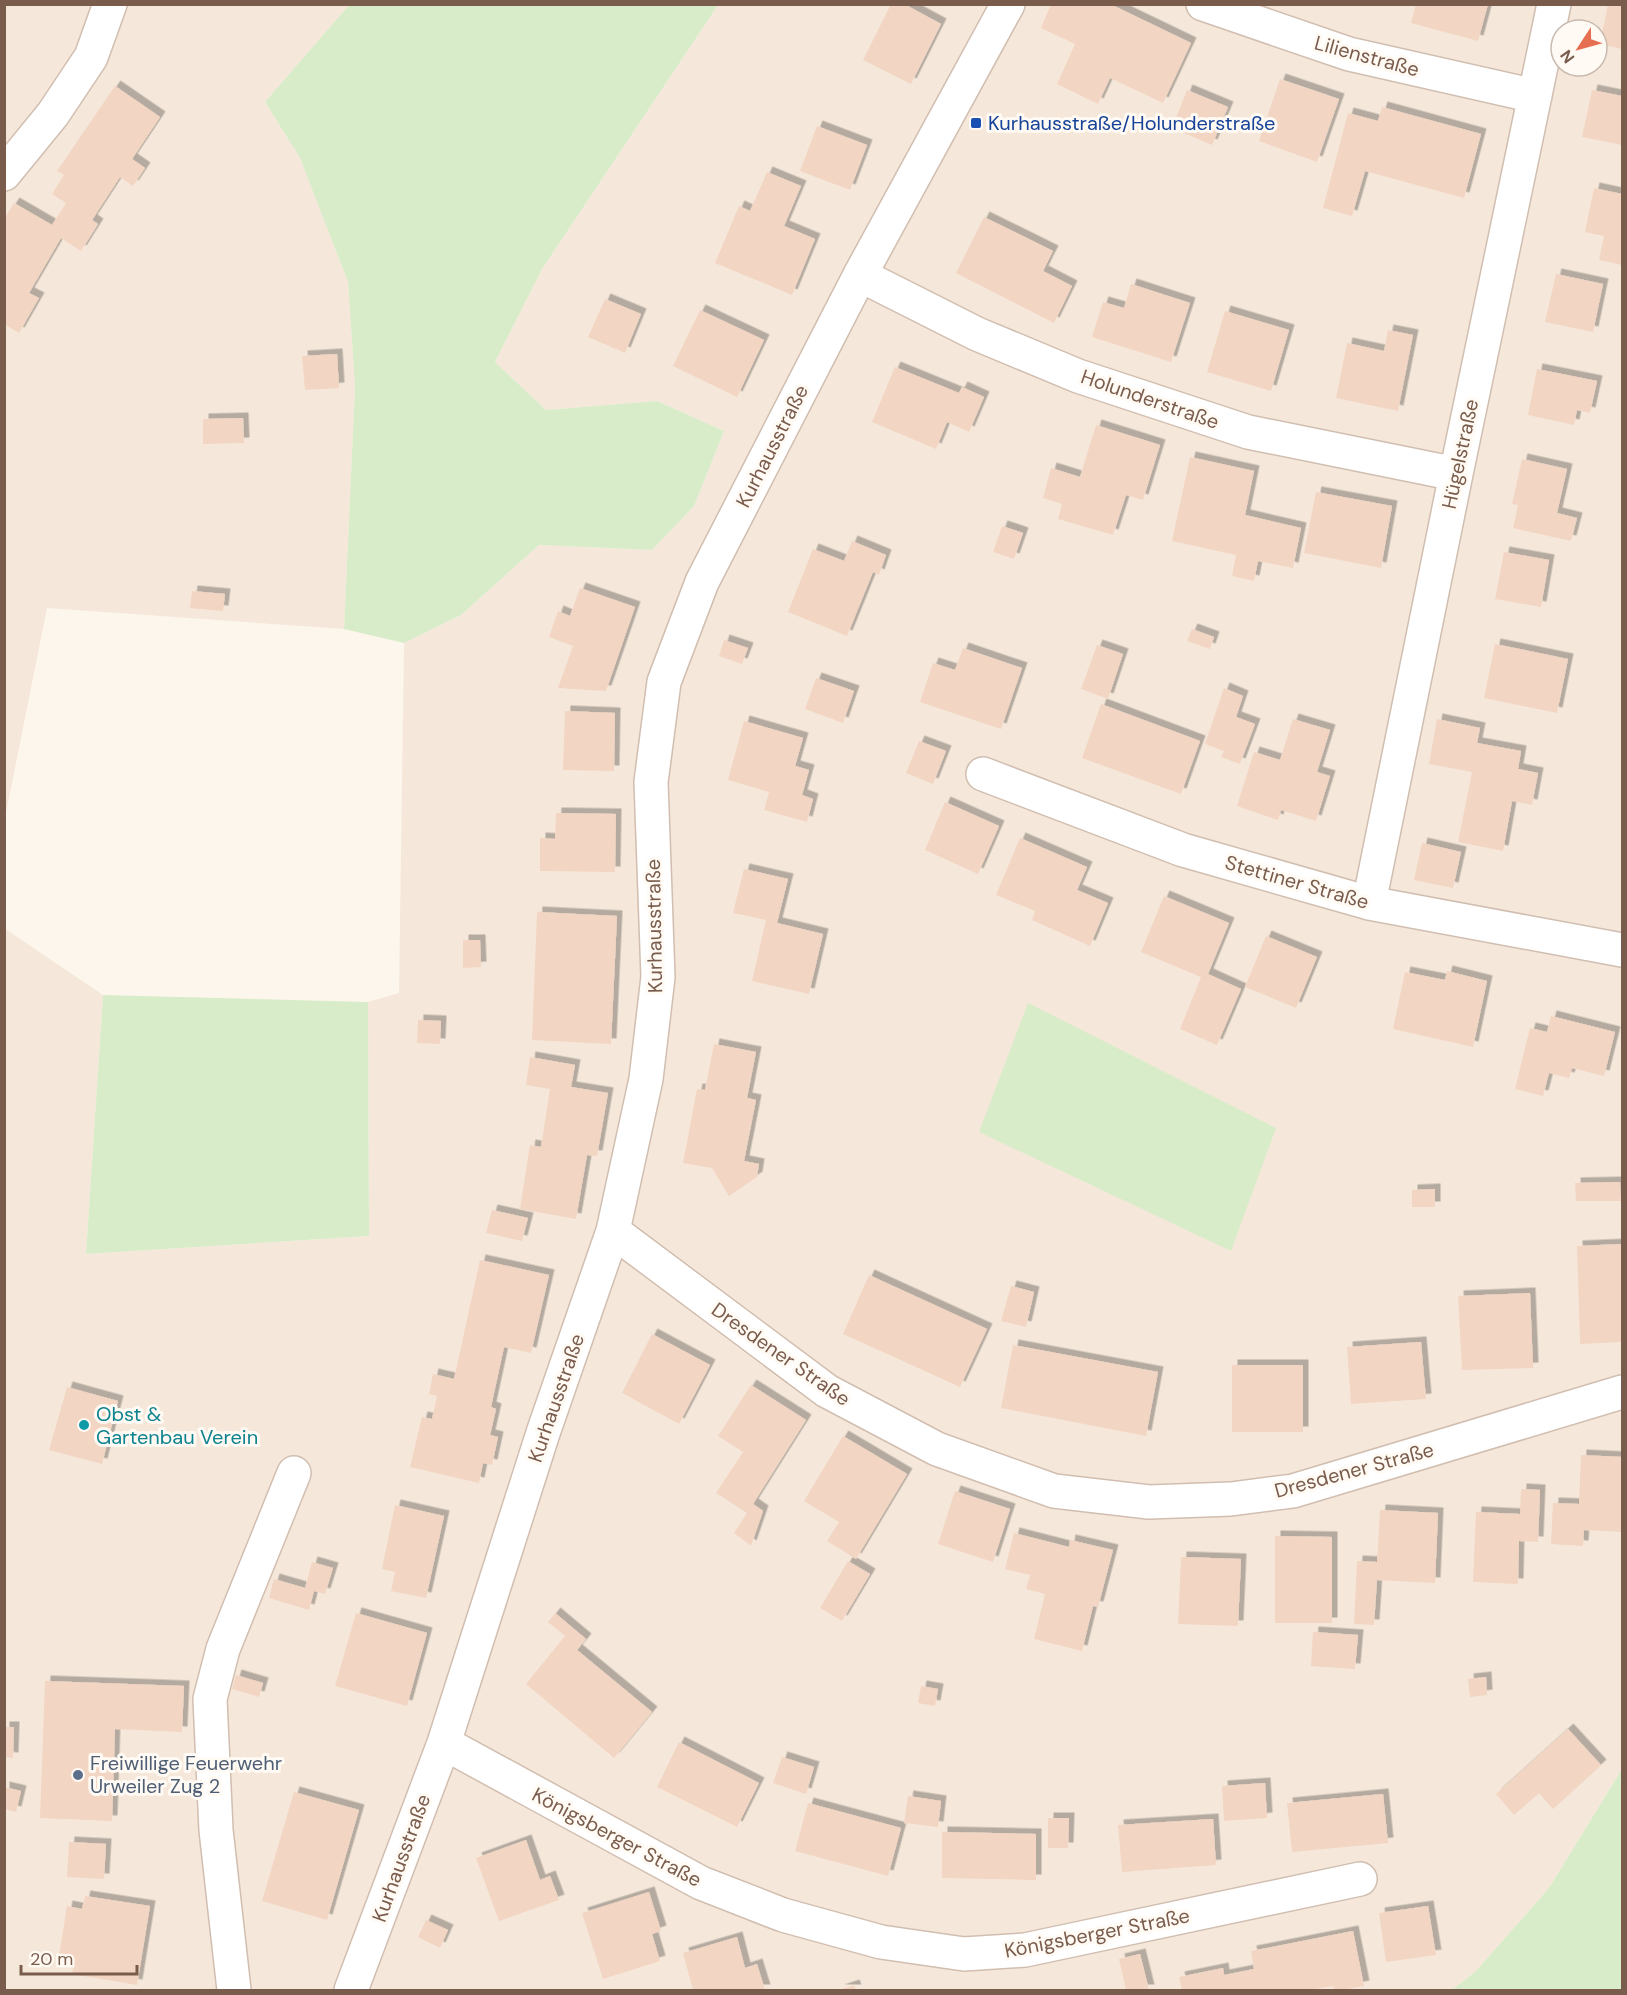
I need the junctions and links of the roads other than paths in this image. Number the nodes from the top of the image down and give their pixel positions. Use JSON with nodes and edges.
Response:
{"nodes":[{"id":1,"x":110,"y":4,"type":"edge"},
{"id":2,"x":1008,"y":4,"type":"edge"},
{"id":3,"x":1203,"y":4,"type":"edge"},
{"id":4,"x":1554,"y":4,"type":"edge"},
{"id":5,"x":1535,"y":96,"type":"junction"},
{"id":6,"x":4,"y":174,"type":"edge"},
{"id":7,"x":860,"y":275,"type":"junction"},
{"id":8,"x":1456,"y":474,"type":"junction"},
{"id":9,"x":982,"y":774,"type":"dead end"},
{"id":10,"x":1369,"y":903,"type":"junction"},
{"id":11,"x":1623,"y":950,"type":"edge"},
{"id":12,"x":613,"y":1231,"type":"junction"},
{"id":13,"x":1623,"y":1392,"type":"edge"},
{"id":14,"x":294,"y":1473,"type":"dead end"},
{"id":15,"x":444,"y":1743,"type":"junction"},
{"id":16,"x":1360,"y":1879,"type":"dead end"},
{"id":17,"x":234,"y":1990,"type":"edge"},
{"id":18,"x":351,"y":1990,"type":"edge"}],
"edges":[{"from":1,"to":6,"type":"street"},
{"from":2,"to":7,"type":"street","name":"Kurhausstraße"},
{"from":3,"to":5,"type":"street","name":"Lilienstraße"},
{"from":4,"to":5,"type":"street","name":"Hügelstraße"},
{"from":5,"to":8,"type":"street","name":"Hügelstraße"},
{"from":7,"to":8,"type":"street","name":"Holunderstraße"},
{"from":7,"to":12,"type":"street","name":"Kurhausstraße"},
{"from":8,"to":10,"type":"street","name":"Hügelstraße"},
{"from":9,"to":10,"type":"street","name":"Stettiner Straße"},
{"from":10,"to":11,"type":"street","name":"Stettiner Straße"},
{"from":12,"to":13,"type":"street","name":"Dresdener Straße"},
{"from":12,"to":15,"type":"street","name":"Kurhausstraße"},
{"from":14,"to":17,"type":"street"},
{"from":15,"to":16,"type":"street","name":"Königsberger Straße"},
{"from":15,"to":18,"type":"street","name":"Kurhausstraße"}]}
